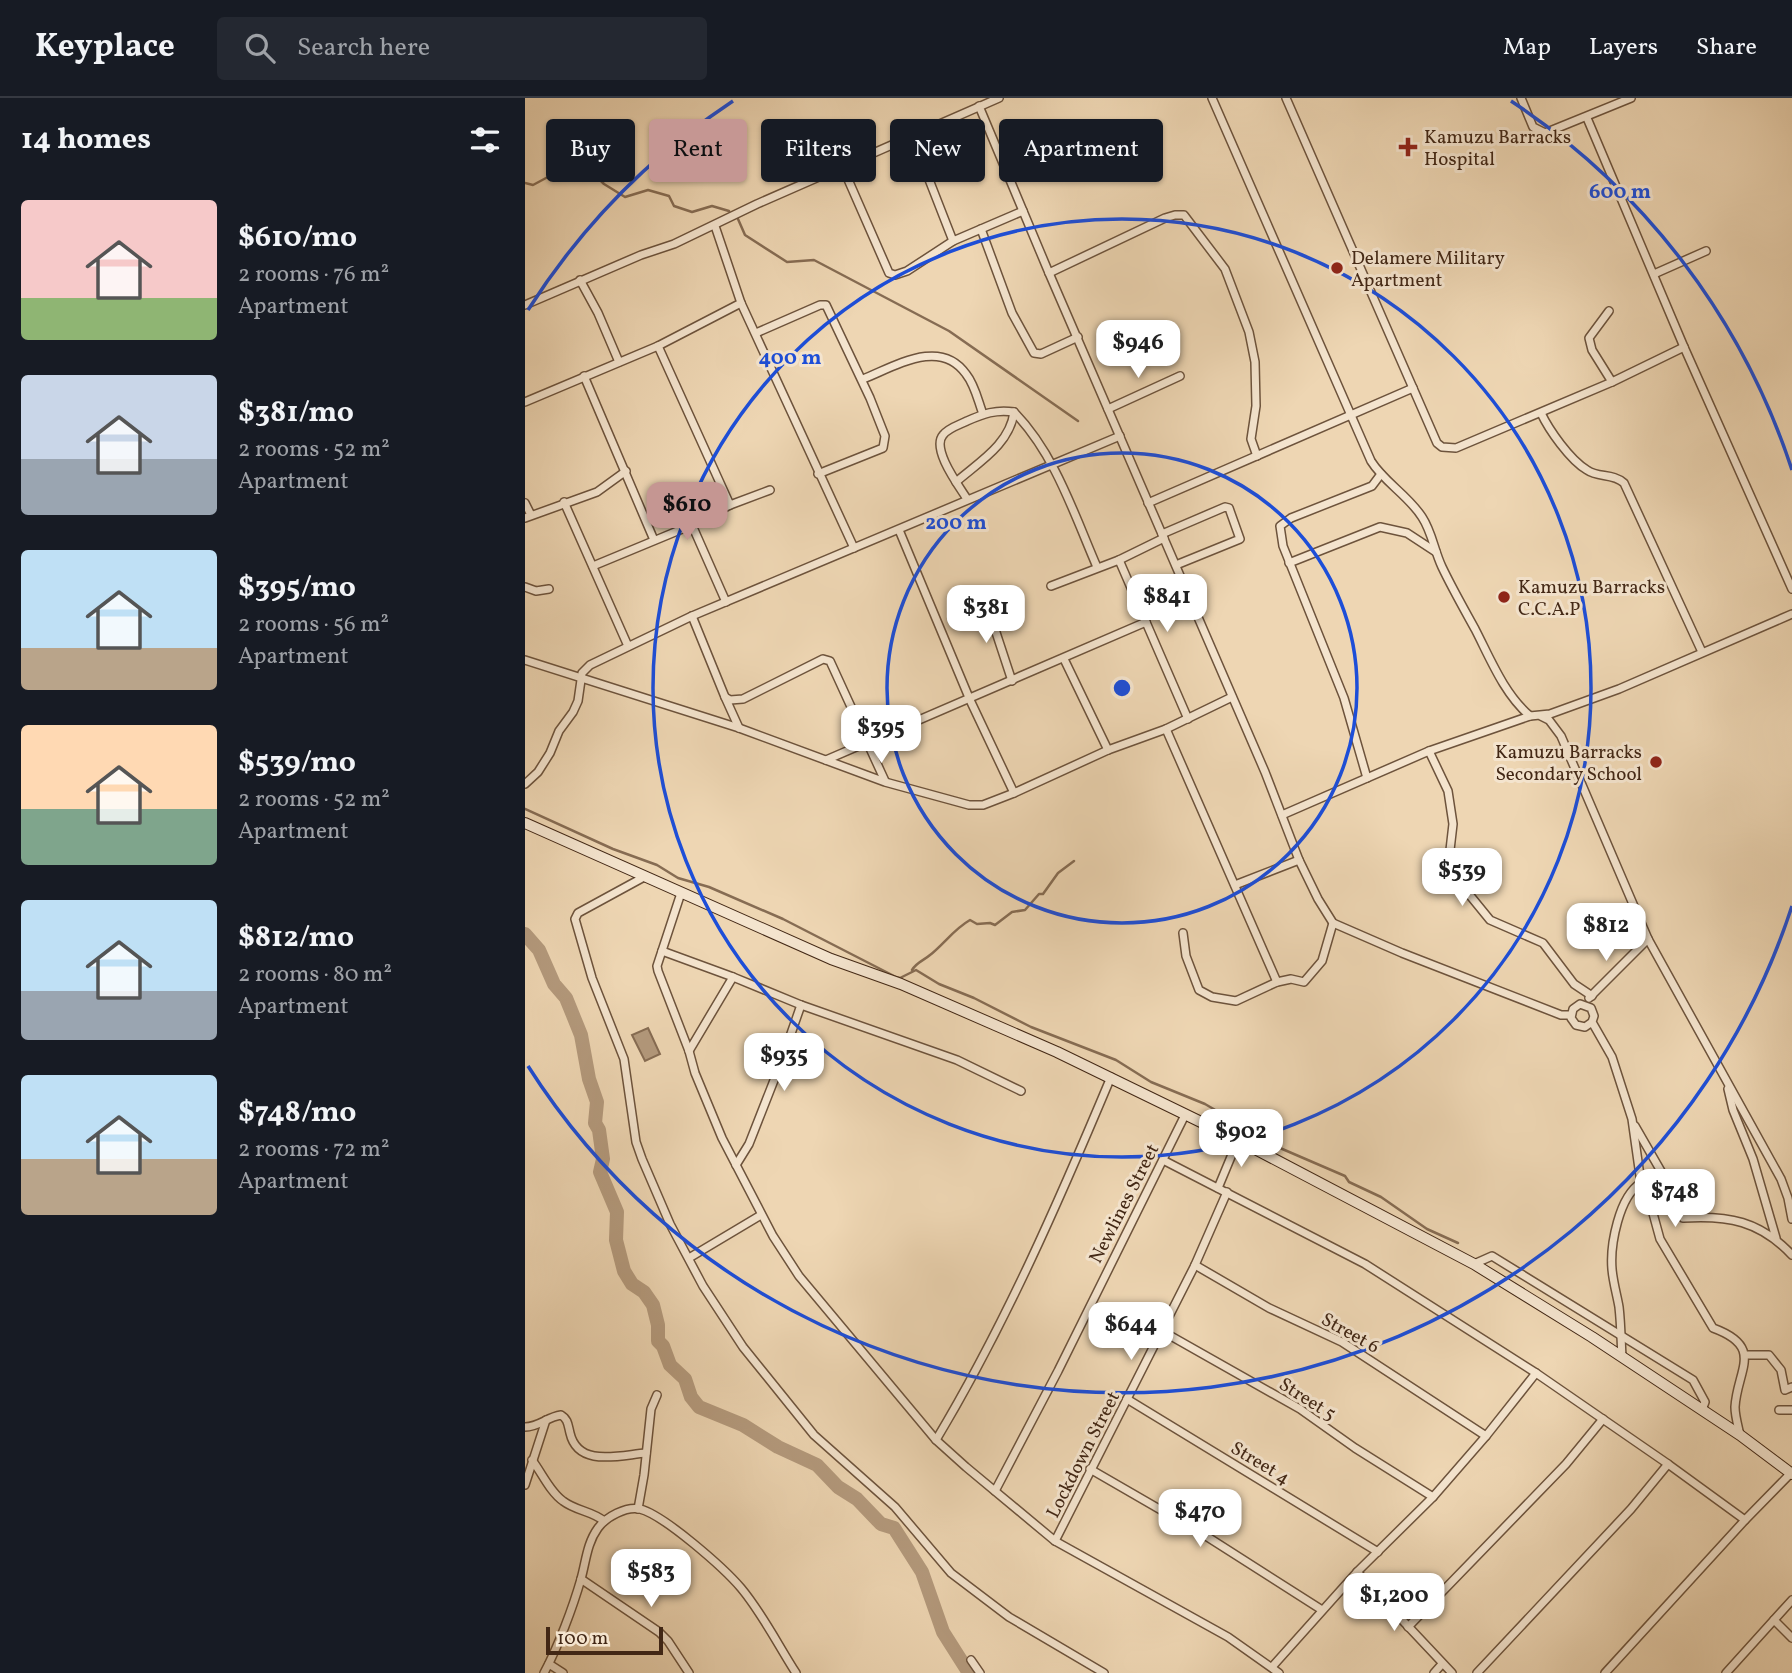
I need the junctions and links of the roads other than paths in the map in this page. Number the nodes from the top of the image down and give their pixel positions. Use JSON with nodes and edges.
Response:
{"nodes":[{"id":1,"x":999,"y":98,"type":"edge"},
{"id":2,"x":1212,"y":98,"type":"edge"},
{"id":3,"x":1286,"y":98,"type":"edge"},
{"id":4,"x":1521,"y":98,"type":"edge"},
{"id":5,"x":1631,"y":98,"type":"edge"},
{"id":6,"x":979,"y":106,"type":"junction"},
{"id":7,"x":1587,"y":118,"type":"junction"},
{"id":8,"x":950,"y":119,"type":"edge"},
{"id":9,"x":810,"y":182,"type":"edge"},
{"id":10,"x":849,"y":182,"type":"edge"},
{"id":11,"x":930,"y":182,"type":"edge"},
{"id":12,"x":1023,"y":211,"type":"junction"},
{"id":13,"x":715,"y":226,"type":"junction"},
{"id":14,"x":981,"y":229,"type":"junction"},
{"id":15,"x":953,"y":242,"type":"junction"},
{"id":16,"x":1706,"y":251,"type":"dead end"},
{"id":17,"x":1049,"y":273,"type":"junction"},
{"id":18,"x":1654,"y":274,"type":"junction"},
{"id":19,"x":580,"y":280,"type":"junction"},
{"id":20,"x":741,"y":303,"type":"junction"},
{"id":21,"x":525,"y":305,"type":"edge"},
{"id":22,"x":1609,"y":312,"type":"dead end"},
{"id":23,"x":756,"y":333,"type":"junction"},
{"id":24,"x":1078,"y":337,"type":"junction"},
{"id":25,"x":658,"y":346,"type":"junction"},
{"id":26,"x":1684,"y":347,"type":"junction"},
{"id":27,"x":619,"y":362,"type":"junction"},
{"id":28,"x":584,"y":376,"type":"junction"},
{"id":29,"x":1179,"y":376,"type":"dead end"},
{"id":30,"x":863,"y":379,"type":"junction"},
{"id":31,"x":1612,"y":382,"type":"junction"},
{"id":32,"x":1413,"y":388,"type":"junction"},
{"id":33,"x":525,"y":402,"type":"edge"},
{"id":34,"x":1108,"y":409,"type":"junction"},
{"id":35,"x":1014,"y":412,"type":"junction"},
{"id":36,"x":1541,"y":413,"type":"junction"},
{"id":37,"x":983,"y":414,"type":"junction"},
{"id":38,"x":1352,"y":414,"type":"junction"},
{"id":39,"x":1119,"y":436,"type":"junction"},
{"id":40,"x":1257,"y":456,"type":"junction"},
{"id":41,"x":1051,"y":466,"type":"junction"},
{"id":42,"x":626,"y":471,"type":"junction"},
{"id":43,"x":818,"y":474,"type":"junction"},
{"id":44,"x":1381,"y":474,"type":"junction"},
{"id":45,"x":956,"y":482,"type":"junction"},
{"id":46,"x":770,"y":490,"type":"dead end"},
{"id":47,"x":967,"y":499,"type":"junction"},
{"id":48,"x":564,"y":502,"type":"junction"},
{"id":49,"x":525,"y":503,"type":"edge"},
{"id":50,"x":1149,"y":503,"type":"junction"},
{"id":51,"x":730,"y":505,"type":"junction"},
{"id":52,"x":528,"y":517,"type":"edge"},
{"id":53,"x":692,"y":525,"type":"junction"},
{"id":54,"x":899,"y":530,"type":"junction"},
{"id":55,"x":1163,"y":536,"type":"junction"},
{"id":56,"x":654,"y":540,"type":"junction"},
{"id":57,"x":854,"y":548,"type":"junction"},
{"id":58,"x":1436,"y":553,"type":"junction"},
{"id":59,"x":1119,"y":560,"type":"junction"},
{"id":60,"x":1289,"y":562,"type":"junction"},
{"id":61,"x":1176,"y":565,"type":"junction"},
{"id":62,"x":593,"y":566,"type":"junction"},
{"id":63,"x":1097,"y":567,"type":"junction"},
{"id":64,"x":1051,"y":586,"type":"dead end"},
{"id":65,"x":525,"y":587,"type":"edge"},
{"id":66,"x":549,"y":589,"type":"dead end"},
{"id":67,"x":1792,"y":589,"type":"edge"},
{"id":68,"x":726,"y":602,"type":"junction"},
{"id":69,"x":986,"y":602,"type":"dead end"},
{"id":70,"x":1792,"y":614,"type":"edge"},
{"id":71,"x":692,"y":616,"type":"junction"},
{"id":72,"x":1146,"y":622,"type":"junction"},
{"id":73,"x":628,"y":646,"type":"junction"},
{"id":74,"x":1702,"y":652,"type":"junction"},
{"id":75,"x":1064,"y":659,"type":"junction"},
{"id":76,"x":525,"y":660,"type":"edge"},
{"id":77,"x":581,"y":679,"type":"junction"},
{"id":78,"x":1012,"y":681,"type":"junction"},
{"id":79,"x":725,"y":696,"type":"junction"},
{"id":80,"x":1232,"y":697,"type":"junction"},
{"id":81,"x":970,"y":700,"type":"junction"},
{"id":82,"x":1530,"y":716,"type":"junction"},
{"id":83,"x":1540,"y":716,"type":"junction"},
{"id":84,"x":1188,"y":719,"type":"junction"},
{"id":85,"x":739,"y":729,"type":"junction"},
{"id":86,"x":1166,"y":729,"type":"junction"},
{"id":87,"x":869,"y":743,"type":"junction"},
{"id":88,"x":1108,"y":750,"type":"junction"},
{"id":89,"x":1429,"y":751,"type":"junction"},
{"id":90,"x":826,"y":760,"type":"junction"},
{"id":91,"x":1367,"y":778,"type":"junction"},
{"id":92,"x":885,"y":782,"type":"junction"},
{"id":93,"x":525,"y":784,"type":"edge"},
{"id":94,"x":1014,"y":793,"type":"junction"},
{"id":95,"x":1282,"y":815,"type":"junction"},
{"id":96,"x":525,"y":823,"type":"edge"},
{"id":97,"x":1299,"y":860,"type":"junction"},
{"id":98,"x":644,"y":877,"type":"junction"},
{"id":99,"x":1235,"y":885,"type":"junction"},
{"id":100,"x":681,"y":893,"type":"junction"},
{"id":101,"x":1333,"y":923,"type":"junction"},
{"id":102,"x":1184,"y":933,"type":"dead end"},
{"id":103,"x":1648,"y":939,"type":"junction"},
{"id":104,"x":662,"y":951,"type":"junction"},
{"id":105,"x":733,"y":977,"type":"junction"},
{"id":106,"x":1277,"y":982,"type":"junction"},
{"id":107,"x":1591,"y":996,"type":"junction"},
{"id":108,"x":1583,"y":1004,"type":"junction"},
{"id":109,"x":801,"y":1006,"type":"junction"},
{"id":110,"x":1571,"y":1015,"type":"junction"},
{"id":111,"x":1592,"y":1022,"type":"junction"},
{"id":112,"x":689,"y":1051,"type":"junction"},
{"id":113,"x":1111,"y":1077,"type":"junction"},
{"id":114,"x":1725,"y":1077,"type":"junction"},
{"id":115,"x":1021,"y":1091,"type":"dead end"},
{"id":116,"x":1185,"y":1115,"type":"junction"},
{"id":117,"x":1632,"y":1119,"type":"junction"},
{"id":118,"x":1238,"y":1140,"type":"junction"},
{"id":119,"x":1163,"y":1160,"type":"junction"},
{"id":120,"x":736,"y":1165,"type":"junction"},
{"id":121,"x":1641,"y":1183,"type":"junction"},
{"id":122,"x":1218,"y":1188,"type":"junction"},
{"id":123,"x":1227,"y":1192,"type":"junction"},
{"id":124,"x":761,"y":1215,"type":"junction"},
{"id":125,"x":1792,"y":1219,"type":"edge"},
{"id":126,"x":1776,"y":1238,"type":"junction"},
{"id":127,"x":1792,"y":1255,"type":"edge"},
{"id":128,"x":689,"y":1258,"type":"junction"},
{"id":129,"x":1474,"y":1264,"type":"junction"},
{"id":130,"x":1195,"y":1265,"type":"junction"},
{"id":131,"x":1161,"y":1331,"type":"junction"},
{"id":132,"x":1621,"y":1335,"type":"junction"},
{"id":133,"x":1745,"y":1355,"type":"junction"},
{"id":134,"x":1622,"y":1357,"type":"junction"},
{"id":135,"x":1536,"y":1373,"type":"junction"},
{"id":136,"x":1792,"y":1387,"type":"edge"},
{"id":137,"x":657,"y":1395,"type":"dead end"},
{"id":138,"x":1127,"y":1399,"type":"junction"},
{"id":139,"x":1702,"y":1410,"type":"junction"},
{"id":140,"x":1779,"y":1410,"type":"dead end"},
{"id":141,"x":1792,"y":1410,"type":"edge"},
{"id":142,"x":1603,"y":1419,"type":"junction"},
{"id":143,"x":546,"y":1420,"type":"junction"},
{"id":144,"x":525,"y":1427,"type":"edge"},
{"id":145,"x":1740,"y":1435,"type":"junction"},
{"id":146,"x":1486,"y":1436,"type":"junction"},
{"id":147,"x":936,"y":1440,"type":"junction"},
{"id":148,"x":646,"y":1453,"type":"junction"},
{"id":149,"x":532,"y":1460,"type":"junction"},
{"id":150,"x":1668,"y":1464,"type":"junction"},
{"id":151,"x":1090,"y":1469,"type":"junction"},
{"id":152,"x":1791,"y":1474,"type":"edge"},
{"id":153,"x":525,"y":1485,"type":"edge"},
{"id":154,"x":995,"y":1491,"type":"junction"},
{"id":155,"x":1433,"y":1497,"type":"junction"},
{"id":156,"x":638,"y":1509,"type":"junction"},
{"id":157,"x":1745,"y":1520,"type":"junction"},
{"id":158,"x":604,"y":1521,"type":"junction"},
{"id":159,"x":1055,"y":1541,"type":"junction"},
{"id":160,"x":1378,"y":1552,"type":"junction"},
{"id":161,"x":1357,"y":1572,"type":"junction"},
{"id":162,"x":581,"y":1579,"type":"junction"},
{"id":163,"x":1792,"y":1600,"type":"edge"},
{"id":164,"x":1322,"y":1610,"type":"junction"},
{"id":165,"x":1774,"y":1620,"type":"junction"},
{"id":166,"x":1408,"y":1627,"type":"junction"},
{"id":167,"x":1792,"y":1638,"type":"edge"},
{"id":168,"x":971,"y":1660,"type":"dead end"},
{"id":169,"x":549,"y":1664,"type":"junction"},
{"id":170,"x":1442,"y":1664,"type":"junction"},
{"id":171,"x":1272,"y":1667,"type":"junction"},
{"id":172,"x":544,"y":1673,"type":"edge"},
{"id":173,"x":563,"y":1673,"type":"edge"},
{"id":174,"x":689,"y":1673,"type":"edge"},
{"id":175,"x":796,"y":1673,"type":"edge"},
{"id":176,"x":980,"y":1673,"type":"edge"},
{"id":177,"x":1104,"y":1673,"type":"edge"},
{"id":178,"x":1279,"y":1673,"type":"edge"},
{"id":179,"x":1434,"y":1673,"type":"edge"},
{"id":180,"x":1452,"y":1673,"type":"edge"},
{"id":181,"x":1477,"y":1673,"type":"edge"},
{"id":182,"x":1605,"y":1673,"type":"edge"},
{"id":183,"x":1725,"y":1673,"type":"edge"}],
"edges":[{"from":1,"to":6,"type":"street"},
{"from":2,"to":38,"type":"street"},
{"from":3,"to":32,"type":"street"},
{"from":4,"to":7,"type":"street"},
{"from":5,"to":7,"type":"street"},
{"from":6,"to":8,"type":"street"},
{"from":6,"to":12,"type":"street"},
{"from":7,"to":18,"type":"street"},
{"from":9,"to":13,"type":"street"},
{"from":10,"to":15,"type":"street"},
{"from":11,"to":15,"type":"street"},
{"from":12,"to":14,"type":"street"},
{"from":12,"to":17,"type":"street"},
{"from":13,"to":19,"type":"street"},
{"from":13,"to":20,"type":"street"},
{"from":14,"to":15,"type":"street"},
{"from":14,"to":24,"type":"street"},
{"from":16,"to":18,"type":"street"},
{"from":17,"to":24,"type":"street"},
{"from":17,"to":40,"type":"street"},
{"from":18,"to":26,"type":"street"},
{"from":19,"to":21,"type":"street"},
{"from":19,"to":27,"type":"street"},
{"from":20,"to":23,"type":"street"},
{"from":20,"to":25,"type":"street"},
{"from":22,"to":31,"type":"street"},
{"from":23,"to":30,"type":"street"},
{"from":23,"to":43,"type":"street"},
{"from":24,"to":34,"type":"street"},
{"from":25,"to":27,"type":"street"},
{"from":25,"to":51,"type":"street"},
{"from":26,"to":31,"type":"street"},
{"from":26,"to":67,"type":"street"},
{"from":27,"to":28,"type":"street"},
{"from":28,"to":33,"type":"street"},
{"from":28,"to":42,"type":"street"},
{"from":29,"to":34,"type":"street"},
{"from":30,"to":37,"type":"street"},
{"from":30,"to":43,"type":"street"},
{"from":31,"to":36,"type":"street"},
{"from":32,"to":36,"type":"street"},
{"from":32,"to":38,"type":"street"},
{"from":34,"to":39,"type":"street"},
{"from":35,"to":37,"type":"street"},
{"from":35,"to":41,"type":"street"},
{"from":35,"to":45,"type":"street"},
{"from":36,"to":74,"type":"street"},
{"from":37,"to":45,"type":"street"},
{"from":38,"to":40,"type":"street"},
{"from":38,"to":44,"type":"street"},
{"from":39,"to":41,"type":"street"},
{"from":39,"to":50,"type":"street"},
{"from":40,"to":50,"type":"street"},
{"from":41,"to":47,"type":"street"},
{"from":41,"to":63,"type":"street"},
{"from":42,"to":48,"type":"street"},
{"from":42,"to":56,"type":"street"},
{"from":43,"to":57,"type":"street"},
{"from":44,"to":58,"type":"street"},
{"from":44,"to":60,"type":"street"},
{"from":45,"to":47,"type":"street"},
{"from":46,"to":51,"type":"street"},
{"from":47,"to":54,"type":"street"},
{"from":48,"to":52,"type":"street"},
{"from":48,"to":62,"type":"street"},
{"from":49,"to":52,"type":"street"},
{"from":50,"to":55,"type":"street"},
{"from":51,"to":53,"type":"street"},
{"from":53,"to":56,"type":"street"},
{"from":53,"to":68,"type":"street"},
{"from":54,"to":57,"type":"street"},
{"from":54,"to":81,"type":"street"},
{"from":55,"to":59,"type":"street"},
{"from":55,"to":61,"type":"street"},
{"from":55,"to":61,"type":"street"},
{"from":56,"to":62,"type":"street"},
{"from":57,"to":68,"type":"street"},
{"from":58,"to":60,"type":"street"},
{"from":58,"to":82,"type":"street"},
{"from":59,"to":63,"type":"street"},
{"from":59,"to":72,"type":"street"},
{"from":60,"to":91,"type":"street"},
{"from":61,"to":80,"type":"street"},
{"from":62,"to":73,"type":"street"},
{"from":63,"to":64,"type":"street"},
{"from":65,"to":66,"type":"street"},
{"from":68,"to":71,"type":"street"},
{"from":69,"to":78,"type":"street"},
{"from":70,"to":74,"type":"street"},
{"from":71,"to":73,"type":"street"},
{"from":71,"to":79,"type":"street"},
{"from":72,"to":75,"type":"street"},
{"from":72,"to":84,"type":"street"},
{"from":73,"to":77,"type":"street"},
{"from":74,"to":83,"type":"street"},
{"from":75,"to":78,"type":"street"},
{"from":75,"to":88,"type":"street"},
{"from":76,"to":77,"type":"street"},
{"from":77,"to":85,"type":"street"},
{"from":77,"to":93,"type":"street"},
{"from":78,"to":81,"type":"street"},
{"from":79,"to":85,"type":"street"},
{"from":79,"to":87,"type":"street"},
{"from":80,"to":84,"type":"street"},
{"from":80,"to":95,"type":"street"},
{"from":81,"to":87,"type":"street"},
{"from":81,"to":94,"type":"street"},
{"from":82,"to":83,"type":"street"},
{"from":82,"to":89,"type":"street"},
{"from":83,"to":103,"type":"street"},
{"from":84,"to":86,"type":"street"},
{"from":85,"to":90,"type":"street"},
{"from":86,"to":88,"type":"street"},
{"from":86,"to":99,"type":"street"},
{"from":87,"to":90,"type":"street"},
{"from":87,"to":92,"type":"street"},
{"from":88,"to":94,"type":"street"},
{"from":89,"to":91,"type":"street"},
{"from":89,"to":107,"type":"street"},
{"from":90,"to":92,"type":"street"},
{"from":91,"to":95,"type":"street"},
{"from":92,"to":94,"type":"street"},
{"from":95,"to":97,"type":"street"},
{"from":96,"to":98,"type":"street"},
{"from":97,"to":99,"type":"street"},
{"from":97,"to":101,"type":"street"},
{"from":98,"to":100,"type":"street"},
{"from":98,"to":128,"type":"street"},
{"from":99,"to":106,"type":"street"},
{"from":100,"to":104,"type":"street"},
{"from":100,"to":113,"type":"street"},
{"from":101,"to":106,"type":"street"},
{"from":101,"to":110,"type":"street"},
{"from":102,"to":106,"type":"street"},
{"from":103,"to":107,"type":"street"},
{"from":103,"to":114,"type":"street"},
{"from":104,"to":105,"type":"street"},
{"from":104,"to":112,"type":"street"},
{"from":105,"to":109,"type":"street"},
{"from":105,"to":112,"type":"street"},
{"from":107,"to":108,"type":"street"},
{"from":108,"to":110,"type":"street"},
{"from":108,"to":111,"type":"street"},
{"from":109,"to":115,"type":"street"},
{"from":109,"to":120,"type":"street"},
{"from":110,"to":111,"type":"street"},
{"from":111,"to":117,"type":"street"},
{"from":112,"to":120,"type":"street"},
{"from":113,"to":116,"type":"street"},
{"from":113,"to":147,"type":"street"},
{"from":114,"to":125,"type":"street"},
{"from":114,"to":126,"type":"street"},
{"from":116,"to":118,"type":"street"},
{"from":116,"to":119,"type":"street","name":"Newlines Street"},
{"from":117,"to":121,"type":"street"},
{"from":117,"to":126,"type":"street"},
{"from":118,"to":122,"type":"street"},
{"from":118,"to":129,"type":"street"},
{"from":119,"to":122,"type":"street"},
{"from":119,"to":154,"type":"street","name":"Newlines Street"},
{"from":120,"to":124,"type":"street"},
{"from":121,"to":132,"type":"street"},
{"from":121,"to":133,"type":"street"},
{"from":122,"to":123,"type":"street"},
{"from":123,"to":130,"type":"street","name":"Lockdown Street"},
{"from":123,"to":135,"type":"street"},
{"from":124,"to":128,"type":"street"},
{"from":124,"to":147,"type":"street"},
{"from":126,"to":127,"type":"street"},
{"from":128,"to":177,"type":"street"},
{"from":129,"to":132,"type":"street"},
{"from":129,"to":134,"type":"street"},
{"from":130,"to":131,"type":"street","name":"Lockdown Street"},
{"from":130,"to":146,"type":"street","name":"Street 6"},
{"from":131,"to":138,"type":"street","name":"Lockdown Street"},
{"from":131,"to":155,"type":"street","name":"Street 5"},
{"from":132,"to":134,"type":"street"},
{"from":132,"to":139,"type":"street"},
{"from":133,"to":136,"type":"street"},
{"from":133,"to":145,"type":"street"},
{"from":134,"to":139,"type":"street"},
{"from":135,"to":142,"type":"street"},
{"from":135,"to":146,"type":"street"},
{"from":137,"to":148,"type":"street"},
{"from":138,"to":151,"type":"street","name":"Lockdown Street"},
{"from":138,"to":160,"type":"street","name":"Street 4"},
{"from":139,"to":145,"type":"street"},
{"from":140,"to":141,"type":"street"},
{"from":142,"to":150,"type":"street"},
{"from":142,"to":166,"type":"street"},
{"from":143,"to":144,"type":"street"},
{"from":143,"to":148,"type":"street"},
{"from":143,"to":149,"type":"street"},
{"from":145,"to":152,"type":"street"},
{"from":146,"to":155,"type":"street"},
{"from":147,"to":154,"type":"street"},
{"from":148,"to":156,"type":"street"},
{"from":149,"to":153,"type":"street"},
{"from":149,"to":158,"type":"street"},
{"from":150,"to":157,"type":"street"},
{"from":150,"to":181,"type":"street"},
{"from":151,"to":159,"type":"street","name":"Lockdown Street"},
{"from":151,"to":164,"type":"street"},
{"from":152,"to":157,"type":"street"},
{"from":154,"to":159,"type":"street"},
{"from":155,"to":160,"type":"street"},
{"from":156,"to":158,"type":"street"},
{"from":156,"to":175,"type":"street"},
{"from":157,"to":182,"type":"street"},
{"from":158,"to":162,"type":"street"},
{"from":159,"to":171,"type":"street"},
{"from":160,"to":161,"type":"street"},
{"from":161,"to":164,"type":"street"},
{"from":161,"to":166,"type":"street"},
{"from":162,"to":169,"type":"street"},
{"from":162,"to":174,"type":"street"},
{"from":163,"to":165,"type":"street"},
{"from":164,"to":171,"type":"street"},
{"from":165,"to":167,"type":"street"},
{"from":165,"to":183,"type":"street"},
{"from":166,"to":170,"type":"street"},
{"from":168,"to":176,"type":"street"},
{"from":169,"to":172,"type":"street"},
{"from":169,"to":173,"type":"street"},
{"from":170,"to":179,"type":"street"},
{"from":170,"to":180,"type":"street"},
{"from":171,"to":178,"type":"street"}]}
